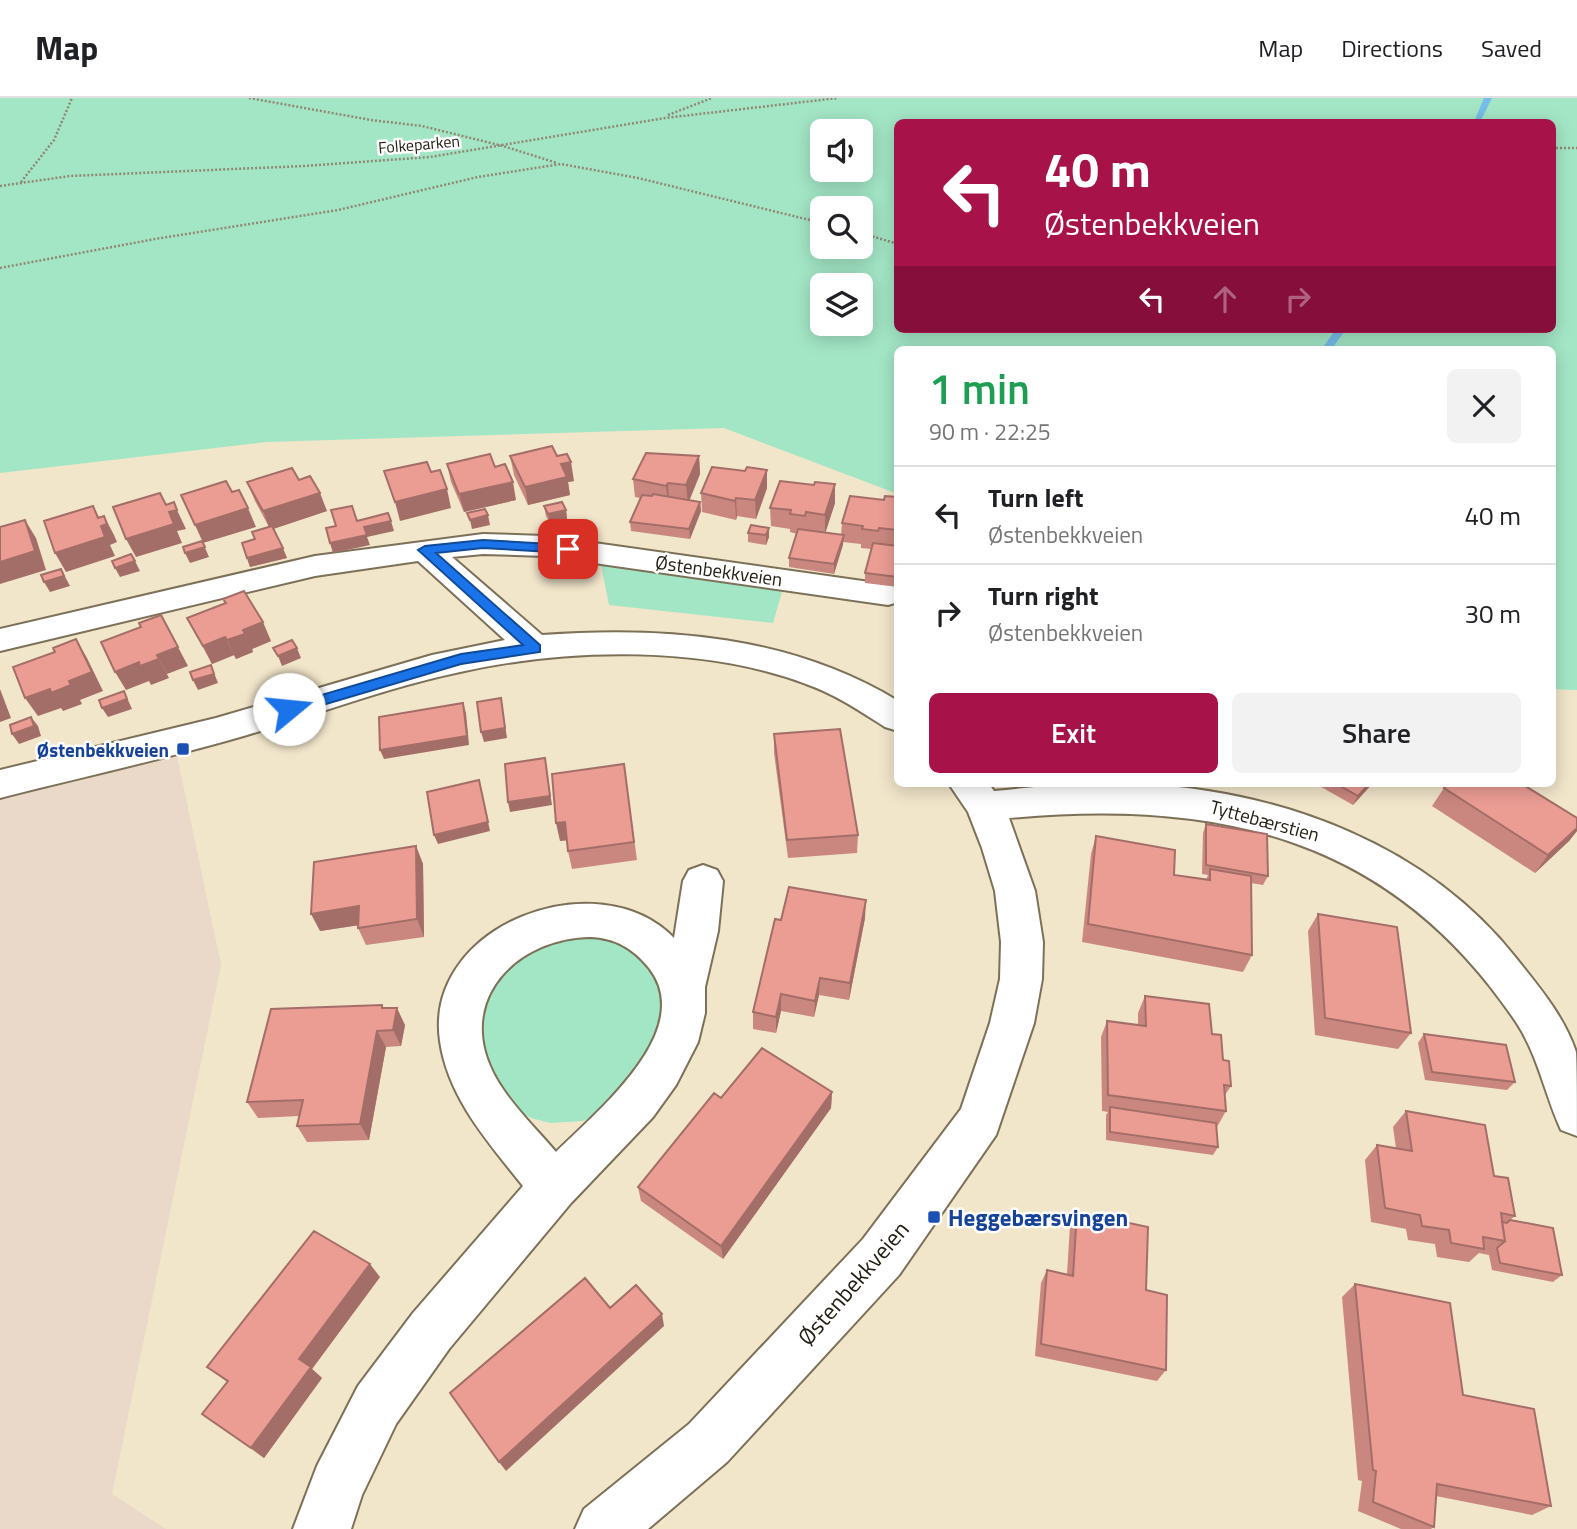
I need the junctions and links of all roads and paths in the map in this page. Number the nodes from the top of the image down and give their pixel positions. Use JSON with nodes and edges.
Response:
{"nodes":[{"id":1,"x":72,"y":98,"type":"edge"},
{"id":2,"x":249,"y":98,"type":"edge"},
{"id":3,"x":712,"y":98,"type":"edge"},
{"id":4,"x":838,"y":98,"type":"edge"},
{"id":5,"x":664,"y":118,"type":"junction"},
{"id":6,"x":503,"y":146,"type":"junction"},
{"id":7,"x":1556,"y":148,"type":"edge"},
{"id":8,"x":1577,"y":148,"type":"edge"},
{"id":9,"x":561,"y":164,"type":"junction"},
{"id":10,"x":20,"y":182,"type":"junction"},
{"id":11,"x":0,"y":186,"type":"edge"},
{"id":12,"x":810,"y":220,"type":"edge"},
{"id":13,"x":873,"y":237,"type":"edge"},
{"id":14,"x":894,"y":243,"type":"edge"},
{"id":15,"x":0,"y":268,"type":"edge"},
{"id":16,"x":425,"y":550,"type":"junction"},
{"id":17,"x":888,"y":594,"type":"dead end"},
{"id":18,"x":0,"y":640,"type":"edge"},
{"id":19,"x":535,"y":648,"type":"junction"},
{"id":20,"x":894,"y":716,"type":"edge"},
{"id":21,"x":0,"y":784,"type":"edge"},
{"id":22,"x":976,"y":795,"type":"edge"},
{"id":23,"x":703,"y":881,"type":"dead end"},
{"id":24,"x":683,"y":987,"type":"junction"},
{"id":25,"x":1577,"y":1115,"type":"edge"},
{"id":26,"x":554,"y":1187,"type":"junction"},
{"id":27,"x":322,"y":1529,"type":"edge"},
{"id":28,"x":604,"y":1529,"type":"edge"}],
"edges":[{"from":1,"to":10,"type":"path"},
{"from":2,"to":6,"type":"path"},
{"from":3,"to":5,"type":"path"},
{"from":4,"to":5,"type":"path","name":"Folkeparken"},
{"from":5,"to":6,"type":"path","name":"Folkeparken"},
{"from":6,"to":9,"type":"path"},
{"from":6,"to":10,"type":"path","name":"Folkeparken"},
{"from":7,"to":8,"type":"path"},
{"from":9,"to":12,"type":"path"},
{"from":9,"to":15,"type":"path"},
{"from":10,"to":11,"type":"path","name":"Folkeparken"},
{"from":13,"to":14,"type":"path"},
{"from":16,"to":17,"type":"street","name":"Østenbekkveien"},
{"from":16,"to":18,"type":"street","name":"Østenbekkveien"},
{"from":16,"to":19,"type":"street"},
{"from":19,"to":20,"type":"street"},
{"from":19,"to":21,"type":"street"},
{"from":22,"to":25,"type":"street","name":"Tyttebærstien"},
{"from":22,"to":28,"type":"street","name":"Østenbekkveien"},
{"from":23,"to":24,"type":"street"},
{"from":24,"to":26,"type":"street"},
{"from":24,"to":26,"type":"street"},
{"from":26,"to":27,"type":"street"}]}
